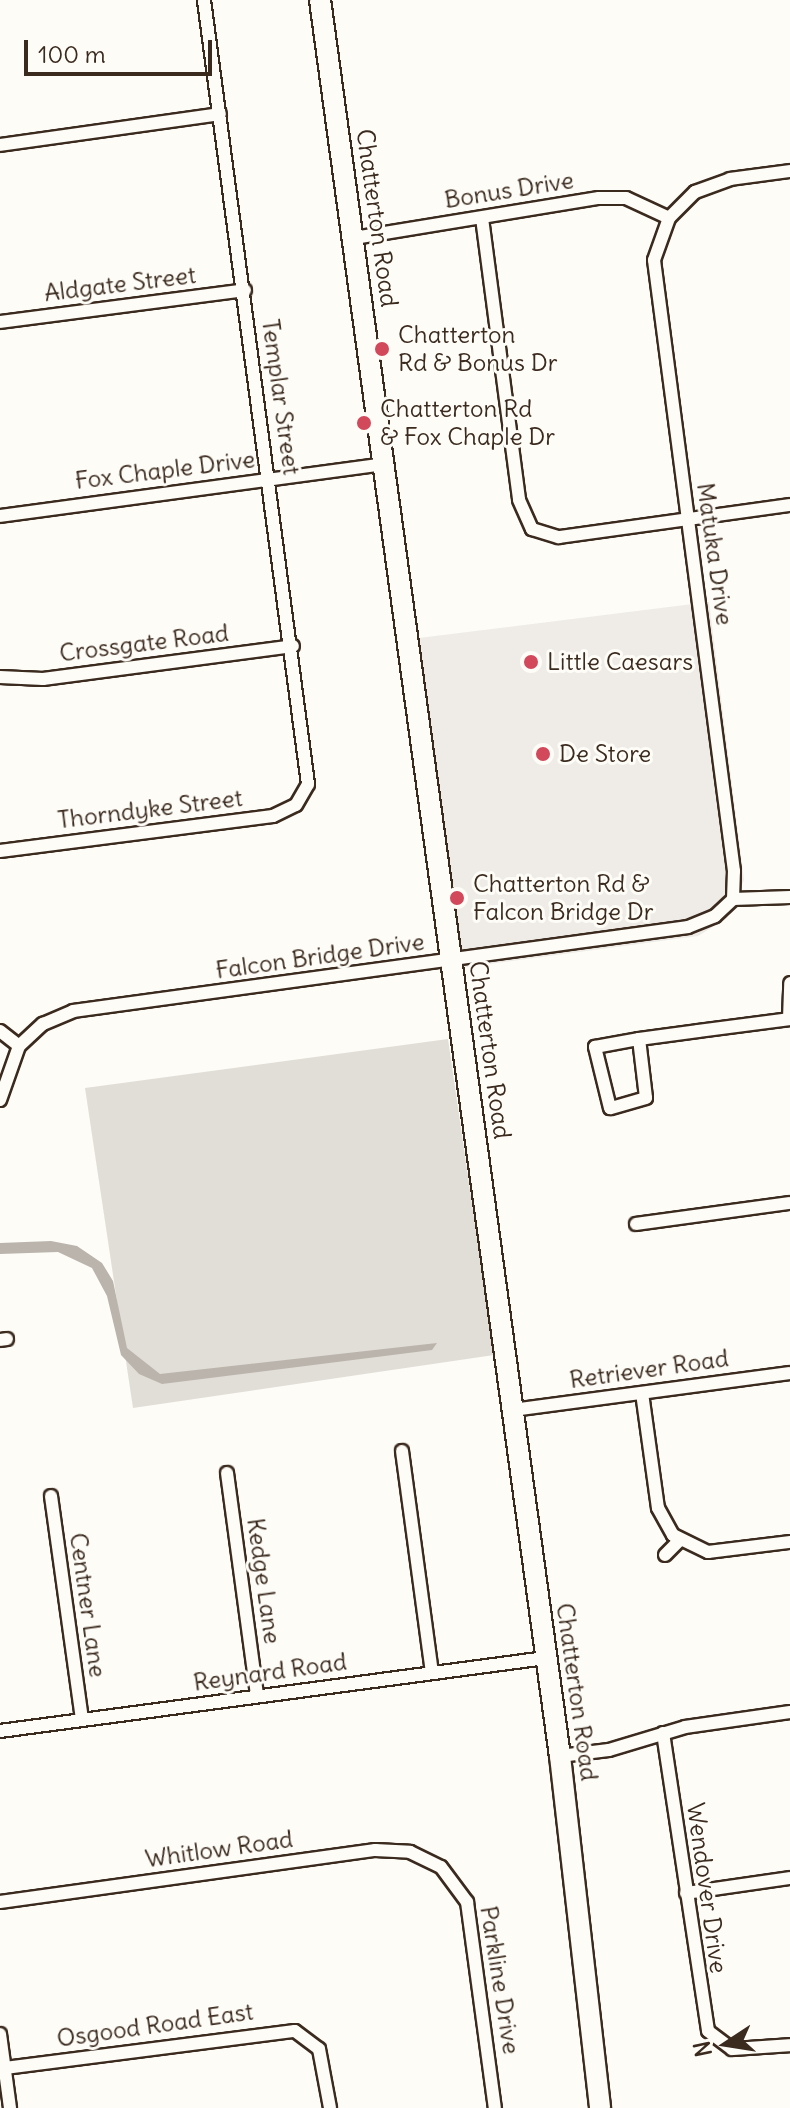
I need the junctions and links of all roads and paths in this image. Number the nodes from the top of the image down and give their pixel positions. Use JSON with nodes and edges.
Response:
{"nodes":[{"id":1,"x":204,"y":0,"type":"edge"},
{"id":2,"x":320,"y":0,"type":"edge"},
{"id":3,"x":220,"y":114,"type":"junction"},
{"id":4,"x":0,"y":145,"type":"edge"},
{"id":5,"x":790,"y":171,"type":"edge"},
{"id":6,"x":482,"y":218,"type":"junction"},
{"id":7,"x":669,"y":218,"type":"junction"},
{"id":8,"x":354,"y":238,"type":"junction"},
{"id":9,"x":245,"y":290,"type":"junction"},
{"id":10,"x":0,"y":322,"type":"edge"},
{"id":11,"x":383,"y":464,"type":"junction"},
{"id":12,"x":270,"y":479,"type":"junction"},
{"id":13,"x":790,"y":505,"type":"edge"},
{"id":14,"x":0,"y":516,"type":"edge"},
{"id":15,"x":688,"y":519,"type":"junction"},
{"id":16,"x":293,"y":646,"type":"junction"},
{"id":17,"x":0,"y":677,"type":"edge"},
{"id":18,"x":301,"y":799,"type":"joint"},
{"id":19,"x":0,"y":851,"type":"edge"},
{"id":20,"x":790,"y":897,"type":"edge"},
{"id":21,"x":733,"y":899,"type":"junction"},
{"id":22,"x":451,"y":960,"type":"junction"},
{"id":23,"x":790,"y":983,"type":"edge"},
{"id":24,"x":789,"y":1019,"type":"edge"},
{"id":25,"x":0,"y":1031,"type":"edge"},
{"id":26,"x":639,"y":1039,"type":"junction"},
{"id":27,"x":19,"y":1046,"type":"junction"},
{"id":28,"x":0,"y":1100,"type":"edge"},
{"id":29,"x":790,"y":1203,"type":"edge"},
{"id":30,"x":636,"y":1224,"type":"dead end"},
{"id":31,"x":790,"y":1373,"type":"edge"},
{"id":32,"x":642,"y":1393,"type":"junction"},
{"id":33,"x":513,"y":1410,"type":"junction"},
{"id":34,"x":402,"y":1451,"type":"dead end"},
{"id":35,"x":227,"y":1473,"type":"dead end"},
{"id":36,"x":51,"y":1496,"type":"dead end"},
{"id":37,"x":679,"y":1541,"type":"junction"},
{"id":38,"x":790,"y":1542,"type":"edge"},
{"id":39,"x":665,"y":1555,"type":"dead end"},
{"id":40,"x":546,"y":1658,"type":"junction"},
{"id":41,"x":432,"y":1672,"type":"junction"},
{"id":42,"x":257,"y":1695,"type":"junction"},
{"id":43,"x":790,"y":1712,"type":"edge"},
{"id":44,"x":82,"y":1720,"type":"junction"},
{"id":45,"x":0,"y":1731,"type":"edge"},
{"id":46,"x":663,"y":1733,"type":"junction"},
{"id":47,"x":560,"y":1756,"type":"junction"},
{"id":48,"x":441,"y":1867,"type":"joint"},
{"id":49,"x":790,"y":1878,"type":"edge"},
{"id":50,"x":686,"y":1893,"type":"junction"},
{"id":51,"x":0,"y":1902,"type":"edge"},
{"id":52,"x":0,"y":2034,"type":"edge"},
{"id":53,"x":790,"y":2045,"type":"edge"},
{"id":54,"x":5,"y":2068,"type":"junction"},
{"id":55,"x":10,"y":2108,"type":"edge"},
{"id":56,"x":330,"y":2108,"type":"edge"},
{"id":57,"x":495,"y":2108,"type":"edge"},
{"id":58,"x":600,"y":2108,"type":"edge"}],
"edges":[{"from":1,"to":3,"type":"street","name":"Templar Street"},
{"from":2,"to":8,"type":"main road","name":"Chatterton Road"},
{"from":3,"to":4,"type":"street"},
{"from":3,"to":9,"type":"street","name":"Templar Street"},
{"from":5,"to":7,"type":"street"},
{"from":6,"to":7,"type":"street","name":"Bonus Drive"},
{"from":6,"to":8,"type":"street","name":"Bonus Drive"},
{"from":6,"to":15,"type":"street"},
{"from":7,"to":15,"type":"street","name":"Matuka Drive"},
{"from":8,"to":11,"type":"main road","name":"Chatterton Road"},
{"from":9,"to":10,"type":"street","name":"Aldgate Street"},
{"from":9,"to":12,"type":"street","name":"Templar Street"},
{"from":11,"to":12,"type":"street","name":"Fox Chaple Drive"},
{"from":11,"to":22,"type":"main road","name":"Chatterton Road"},
{"from":12,"to":14,"type":"street","name":"Fox Chaple Drive"},
{"from":12,"to":16,"type":"street","name":"Templar Street"},
{"from":13,"to":15,"type":"street"},
{"from":15,"to":21,"type":"street","name":"Matuka Drive"},
{"from":16,"to":17,"type":"street","name":"Crossgate Road"},
{"from":16,"to":18,"type":"street","name":"Templar Street"},
{"from":18,"to":19,"type":"street","name":"Thorndyke Street"},
{"from":20,"to":21,"type":"street"},
{"from":21,"to":22,"type":"street","name":"Falcon Bridge Drive"},
{"from":22,"to":27,"type":"street","name":"Falcon Bridge Drive"},
{"from":22,"to":33,"type":"main road","name":"Chatterton Road"},
{"from":23,"to":24,"type":"street"},
{"from":24,"to":26,"type":"street"},
{"from":25,"to":27,"type":"street"},
{"from":26,"to":26,"type":"street"},
{"from":27,"to":28,"type":"street"},
{"from":29,"to":30,"type":"street"},
{"from":31,"to":32,"type":"street","name":"Retriever Road"},
{"from":32,"to":33,"type":"street","name":"Retriever Road"},
{"from":32,"to":37,"type":"street"},
{"from":33,"to":40,"type":"main road","name":"Chatterton Road"},
{"from":34,"to":41,"type":"street"},
{"from":35,"to":42,"type":"street","name":"Kedge Lane"},
{"from":36,"to":44,"type":"street","name":"Centner Lane"},
{"from":37,"to":38,"type":"street"},
{"from":37,"to":39,"type":"street"},
{"from":40,"to":41,"type":"street","name":"Reynard Road"},
{"from":40,"to":47,"type":"main road","name":"Chatterton Road"},
{"from":41,"to":42,"type":"street","name":"Reynard Road"},
{"from":42,"to":44,"type":"street","name":"Reynard Road"},
{"from":43,"to":46,"type":"street"},
{"from":44,"to":45,"type":"street","name":"Reynard Road"},
{"from":46,"to":47,"type":"street"},
{"from":46,"to":50,"type":"street","name":"Wendover Drive"},
{"from":47,"to":58,"type":"main road","name":"Chatterton Road"},
{"from":48,"to":51,"type":"street","name":"Whitlow Road"},
{"from":48,"to":57,"type":"street","name":"Parkline Drive"},
{"from":49,"to":50,"type":"street"},
{"from":50,"to":53,"type":"street","name":"Wendover Drive"},
{"from":52,"to":54,"type":"street"},
{"from":54,"to":55,"type":"street"},
{"from":54,"to":56,"type":"street","name":"Osgood Road East"}]}
